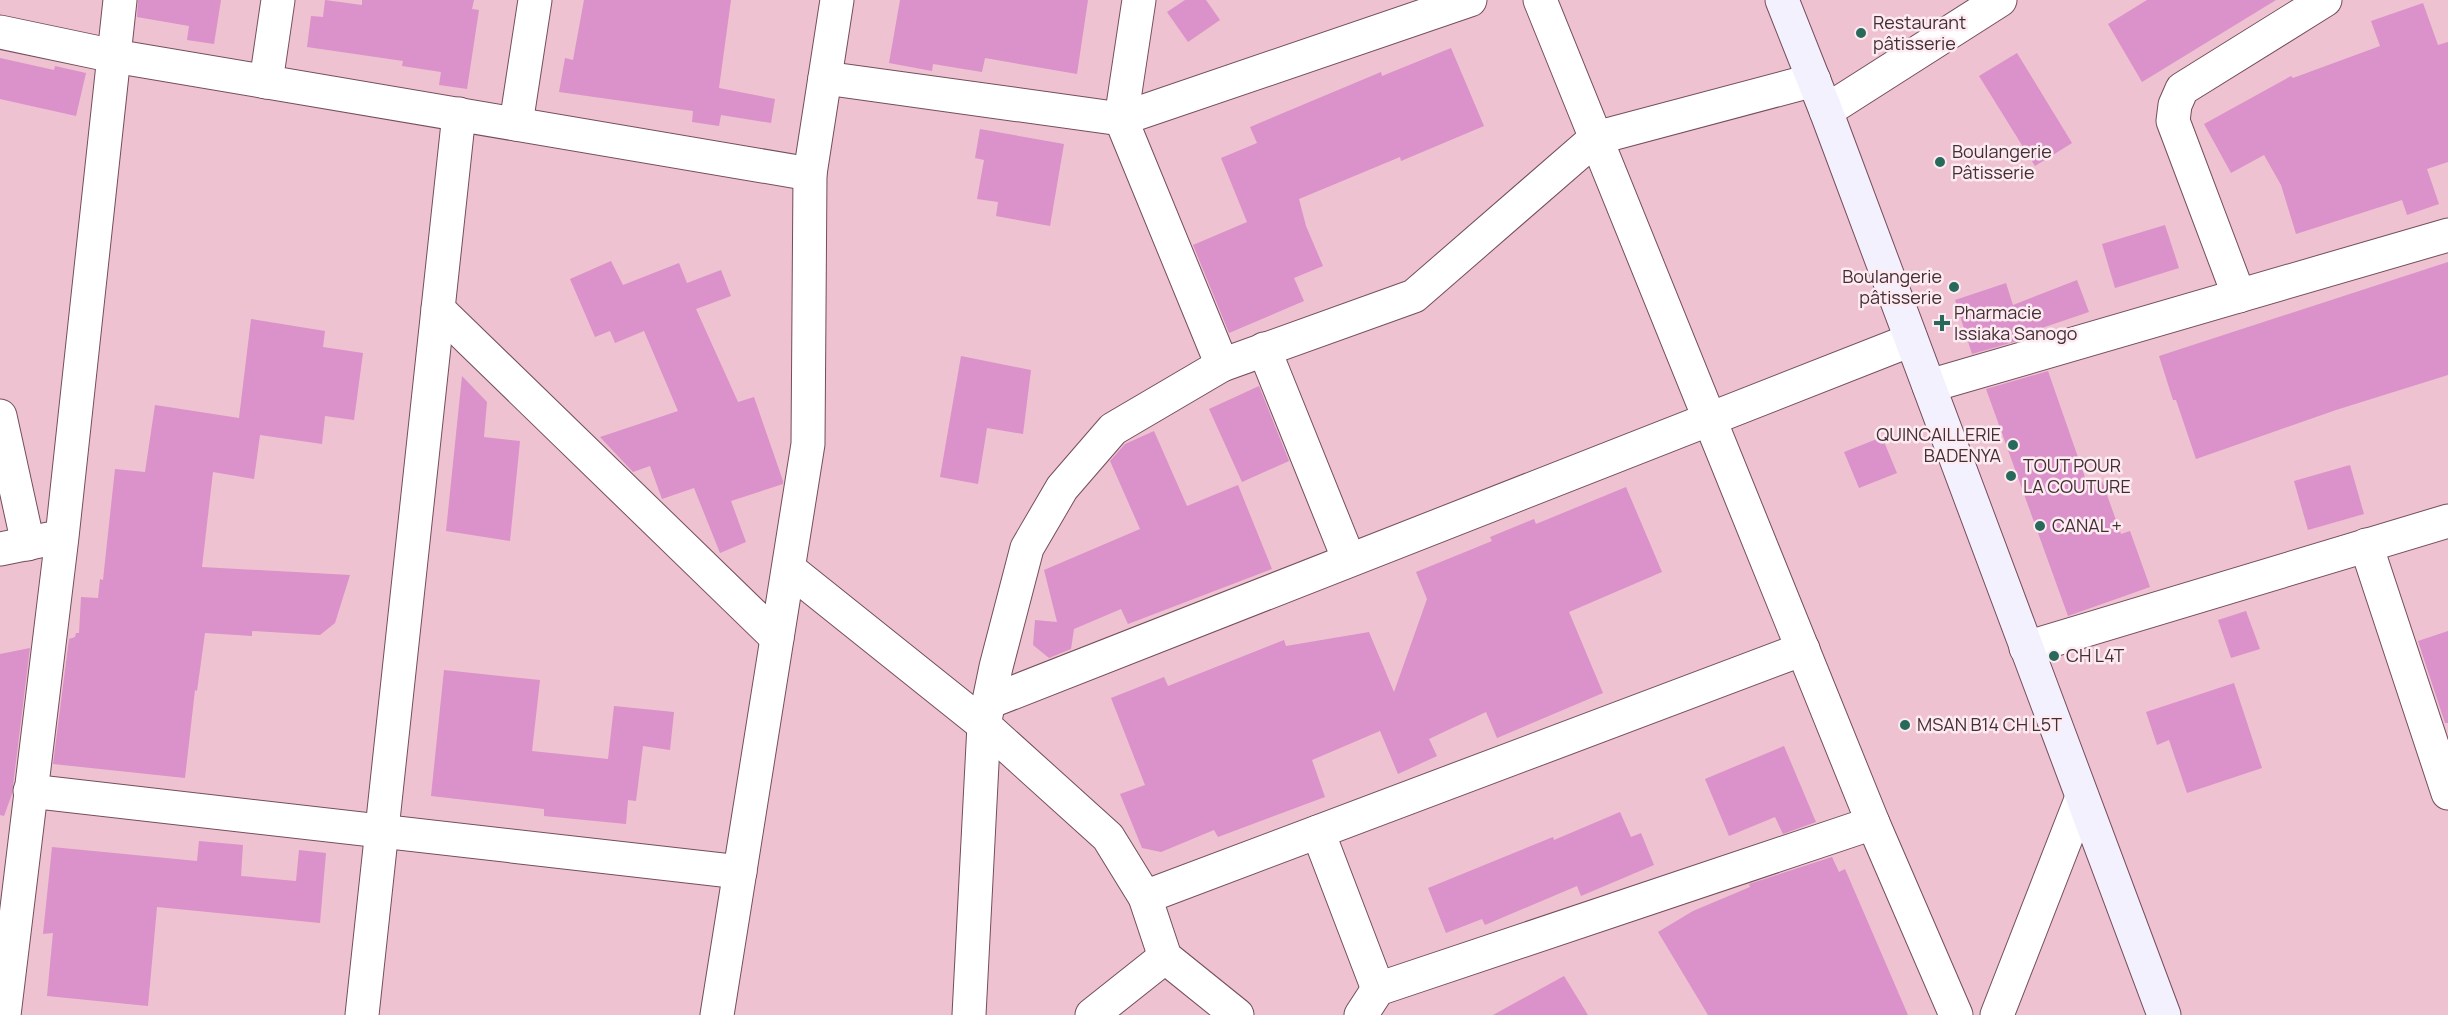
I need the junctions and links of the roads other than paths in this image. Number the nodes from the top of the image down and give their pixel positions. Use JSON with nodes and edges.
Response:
{"nodes":[{"id":1,"x":120,"y":0,"type":"edge"},
{"id":2,"x":278,"y":0,"type":"edge"},
{"id":3,"x":535,"y":0,"type":"edge"},
{"id":4,"x":837,"y":0,"type":"edge"},
{"id":5,"x":1138,"y":0,"type":"edge"},
{"id":6,"x":1470,"y":0,"type":"edge"},
{"id":7,"x":1540,"y":0,"type":"edge"},
{"id":8,"x":1782,"y":0,"type":"edge"},
{"id":9,"x":2000,"y":0,"type":"edge"},
{"id":10,"x":2325,"y":0,"type":"edge"},
{"id":11,"x":0,"y":32,"type":"edge"},
{"id":12,"x":114,"y":56,"type":"junction"},
{"id":13,"x":825,"y":78,"type":"junction"},
{"id":14,"x":266,"y":81,"type":"junction"},
{"id":15,"x":1814,"y":81,"type":"junction"},
{"id":16,"x":1826,"y":111,"type":"junction"},
{"id":17,"x":459,"y":114,"type":"junction"},
{"id":18,"x":1122,"y":119,"type":"junction"},
{"id":19,"x":516,"y":124,"type":"junction"},
{"id":20,"x":1596,"y":138,"type":"junction"},
{"id":21,"x":810,"y":174,"type":"junction"},
{"id":22,"x":2448,"y":235,"type":"edge"},
{"id":23,"x":2239,"y":296,"type":"junction"},
{"id":24,"x":438,"y":309,"type":"junction"},
{"id":25,"x":1911,"y":340,"type":"junction"},
{"id":26,"x":1264,"y":349,"type":"junction"},
{"id":27,"x":1222,"y":364,"type":"junction"},
{"id":28,"x":1929,"y":386,"type":"junction"},
{"id":29,"x":0,"y":416,"type":"edge"},
{"id":30,"x":1709,"y":419,"type":"junction"},
{"id":31,"x":2448,"y":521,"type":"edge"},
{"id":32,"x":62,"y":537,"type":"junction"},
{"id":33,"x":2366,"y":545,"type":"junction"},
{"id":34,"x":14,"y":547,"type":"edge"},
{"id":35,"x":1349,"y":560,"type":"junction"},
{"id":36,"x":789,"y":569,"type":"junction"},
{"id":37,"x":777,"y":638,"type":"junction"},
{"id":38,"x":2026,"y":648,"type":"junction"},
{"id":39,"x":1803,"y":649,"type":"junction"},
{"id":40,"x":987,"y":713,"type":"junction"},
{"id":41,"x":30,"y":791,"type":"junction"},
{"id":42,"x":2448,"y":793,"type":"edge"},
{"id":43,"x":2082,"y":796,"type":"junction"},
{"id":44,"x":1873,"y":823,"type":"junction"},
{"id":45,"x":382,"y":831,"type":"junction"},
{"id":46,"x":1318,"y":832,"type":"junction"},
{"id":47,"x":740,"y":873,"type":"junction"},
{"id":48,"x":1145,"y":897,"type":"junction"},
{"id":49,"x":1165,"y":957,"type":"junction"},
{"id":50,"x":1370,"y":1002,"type":"edge"},
{"id":51,"x":4,"y":1015,"type":"edge"},
{"id":52,"x":362,"y":1015,"type":"edge"},
{"id":53,"x":717,"y":1015,"type":"edge"},
{"id":54,"x":969,"y":1015,"type":"edge"},
{"id":55,"x":1092,"y":1015,"type":"edge"},
{"id":56,"x":1237,"y":1015,"type":"edge"},
{"id":57,"x":1956,"y":1015,"type":"edge"},
{"id":58,"x":1997,"y":1015,"type":"edge"},
{"id":59,"x":2164,"y":1015,"type":"edge"}],
"edges":[{"from":1,"to":12,"type":"street"},
{"from":2,"to":14,"type":"street"},
{"from":3,"to":19,"type":"street"},
{"from":4,"to":13,"type":"street"},
{"from":5,"to":18,"type":"street"},
{"from":6,"to":18,"type":"street"},
{"from":7,"to":20,"type":"street"},
{"from":8,"to":15,"type":"street"},
{"from":9,"to":16,"type":"street"},
{"from":10,"to":23,"type":"street"},
{"from":11,"to":12,"type":"street"},
{"from":12,"to":14,"type":"street"},
{"from":12,"to":32,"type":"street"},
{"from":13,"to":18,"type":"street"},
{"from":13,"to":21,"type":"street"},
{"from":14,"to":17,"type":"street"},
{"from":15,"to":16,"type":"street"},
{"from":15,"to":20,"type":"street"},
{"from":16,"to":25,"type":"street"},
{"from":17,"to":19,"type":"street"},
{"from":17,"to":24,"type":"street"},
{"from":18,"to":27,"type":"street"},
{"from":19,"to":21,"type":"street"},
{"from":20,"to":26,"type":"street"},
{"from":20,"to":30,"type":"street"},
{"from":21,"to":36,"type":"street"},
{"from":22,"to":23,"type":"street"},
{"from":23,"to":28,"type":"street"},
{"from":24,"to":37,"type":"street"},
{"from":24,"to":45,"type":"street"},
{"from":25,"to":28,"type":"street"},
{"from":25,"to":30,"type":"street"},
{"from":26,"to":27,"type":"street"},
{"from":26,"to":35,"type":"street"},
{"from":27,"to":40,"type":"street"},
{"from":28,"to":38,"type":"street"},
{"from":29,"to":34,"type":"street"},
{"from":30,"to":35,"type":"street"},
{"from":30,"to":39,"type":"street"},
{"from":31,"to":33,"type":"street"},
{"from":32,"to":34,"type":"street"},
{"from":32,"to":41,"type":"street"},
{"from":33,"to":38,"type":"street"},
{"from":33,"to":42,"type":"street"},
{"from":35,"to":40,"type":"street"},
{"from":36,"to":37,"type":"street"},
{"from":36,"to":40,"type":"street"},
{"from":37,"to":47,"type":"street"},
{"from":38,"to":43,"type":"street"},
{"from":39,"to":44,"type":"street"},
{"from":39,"to":46,"type":"street"},
{"from":40,"to":48,"type":"street"},
{"from":40,"to":54,"type":"street"},
{"from":41,"to":45,"type":"street"},
{"from":41,"to":51,"type":"street"},
{"from":43,"to":58,"type":"street"},
{"from":43,"to":59,"type":"street"},
{"from":44,"to":50,"type":"street"},
{"from":44,"to":57,"type":"street"},
{"from":45,"to":47,"type":"street"},
{"from":45,"to":52,"type":"street"},
{"from":46,"to":48,"type":"street"},
{"from":46,"to":50,"type":"street"},
{"from":47,"to":53,"type":"street"},
{"from":48,"to":49,"type":"street"},
{"from":49,"to":55,"type":"street"},
{"from":49,"to":56,"type":"street"}]}
